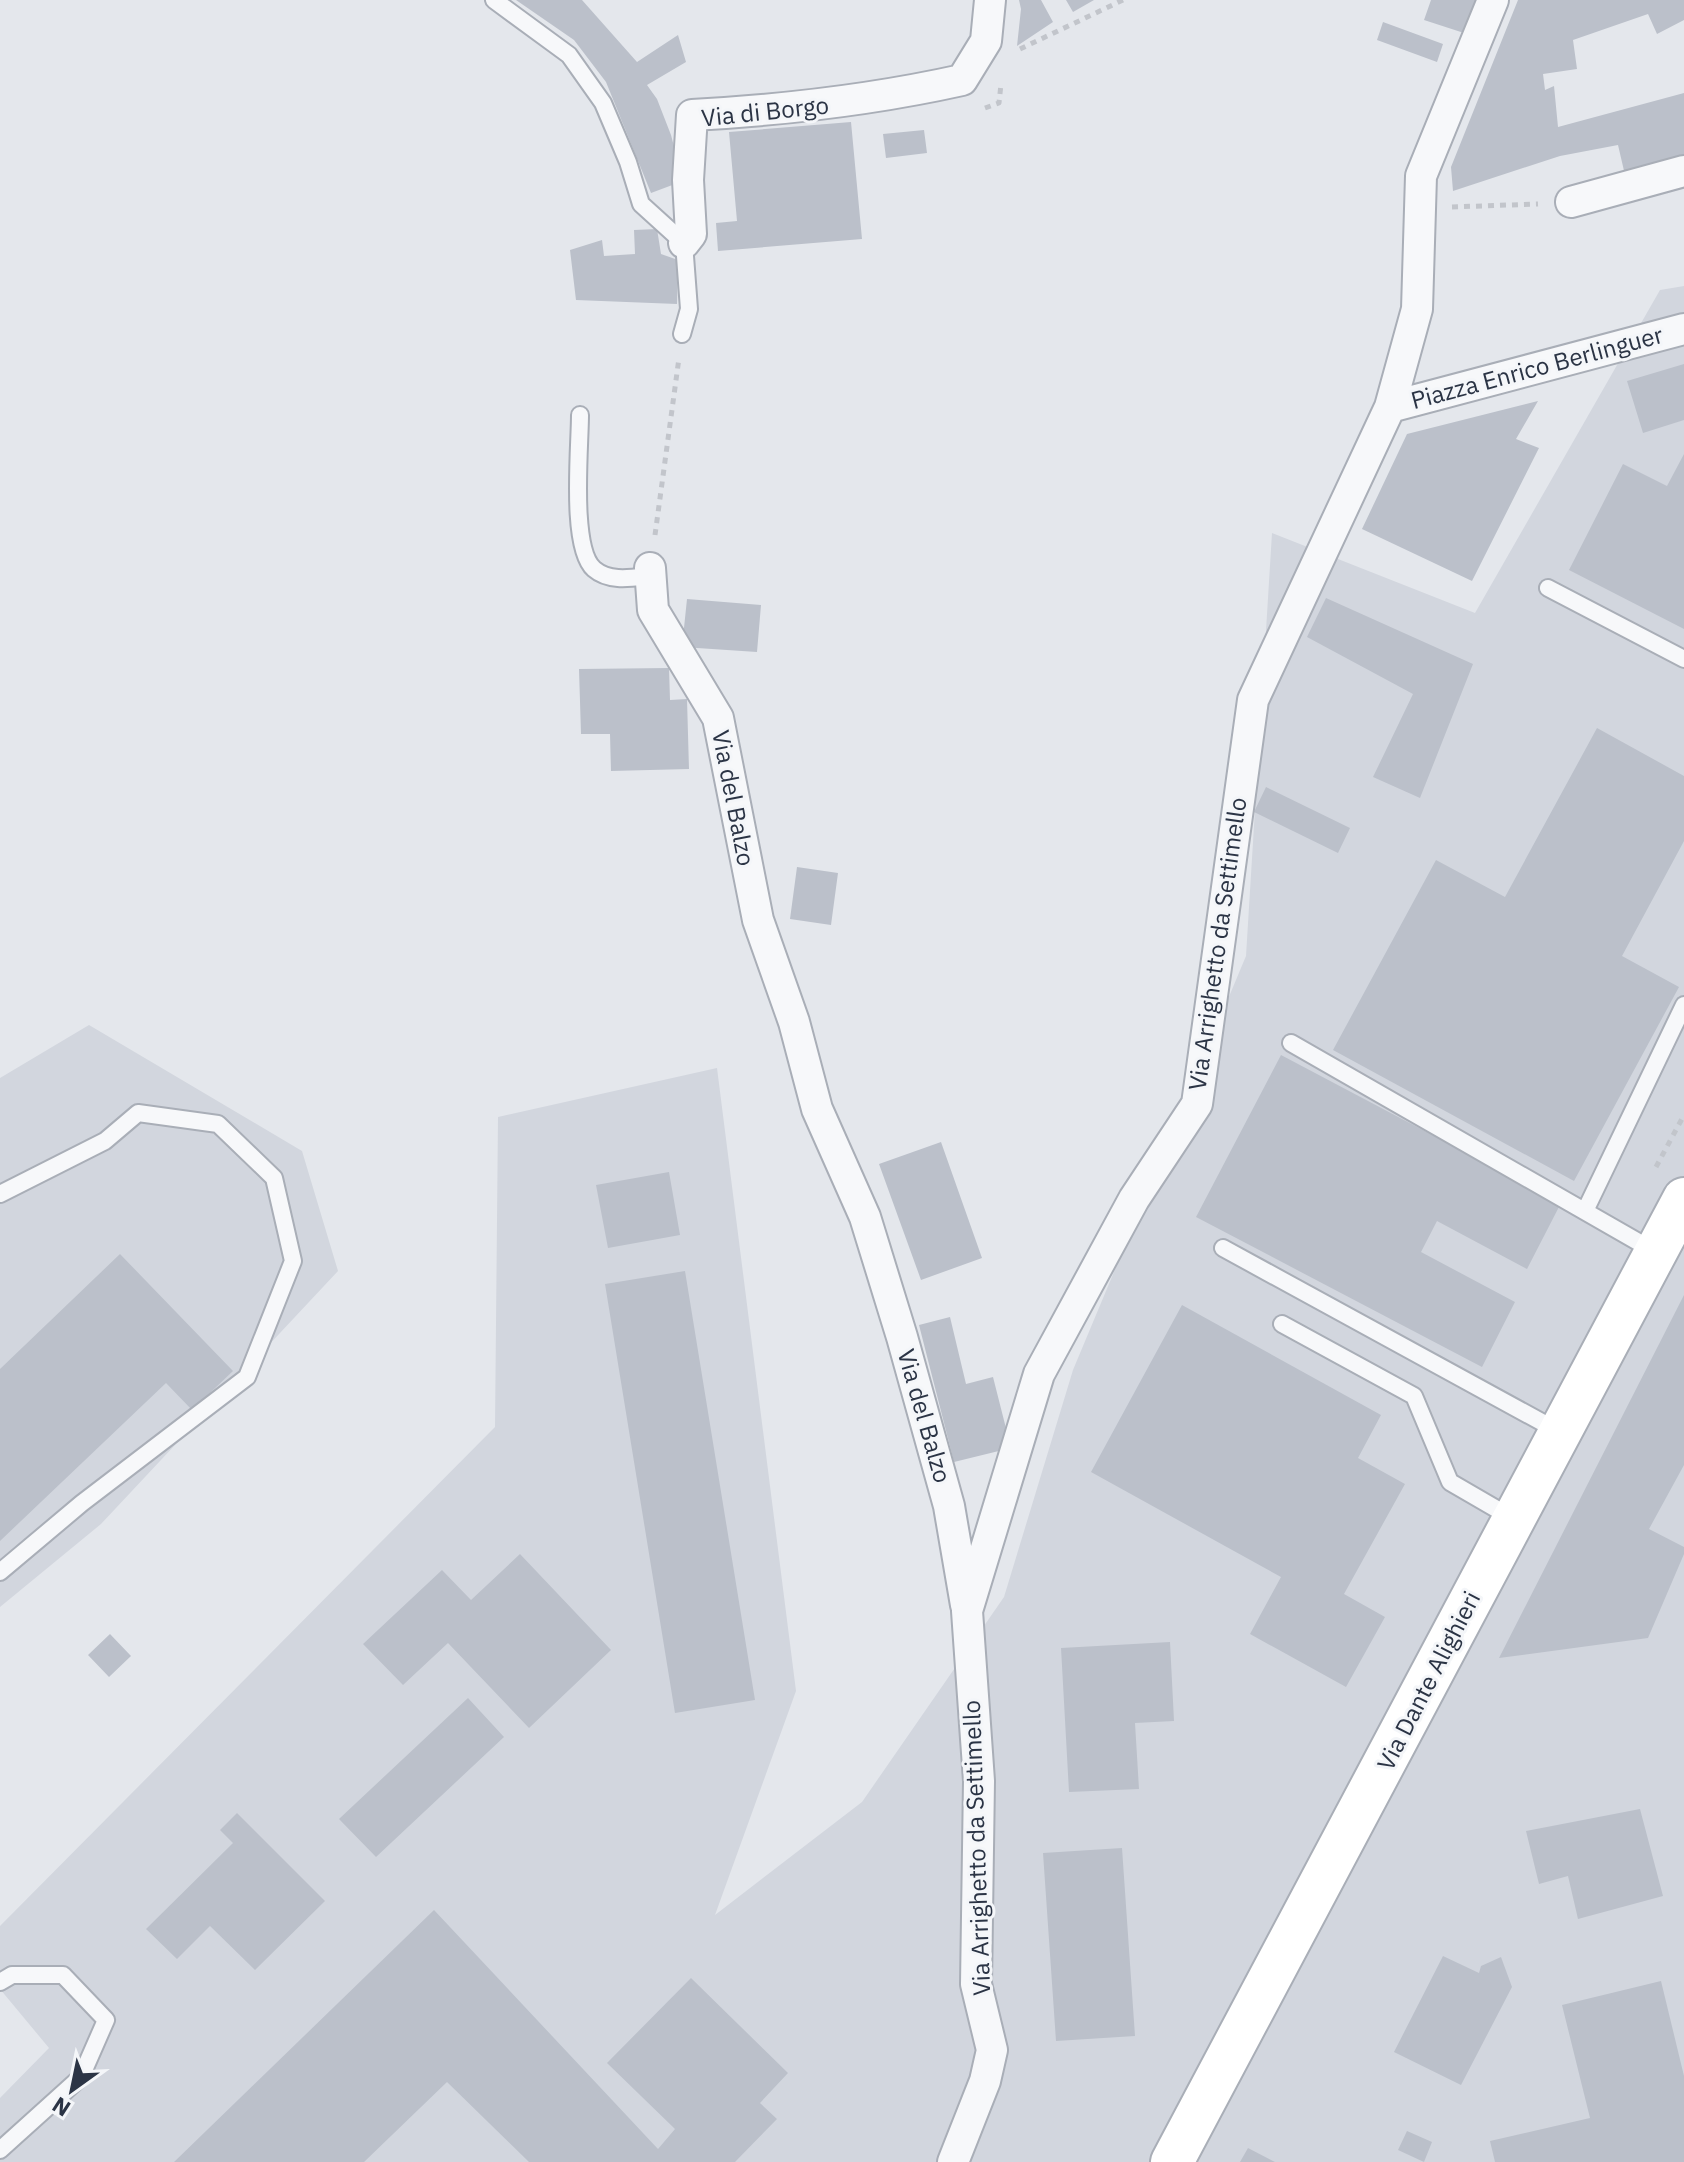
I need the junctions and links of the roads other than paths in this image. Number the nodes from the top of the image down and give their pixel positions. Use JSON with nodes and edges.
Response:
{"nodes":[{"id":1,"x":494,"y":0,"type":"edge"},
{"id":2,"x":990,"y":0,"type":"edge"},
{"id":3,"x":1493,"y":0,"type":"edge"},
{"id":4,"x":1684,"y":171,"type":"edge"},
{"id":5,"x":1571,"y":202,"type":"road end"},
{"id":6,"x":684,"y":243,"type":"junction"},
{"id":7,"x":1684,"y":329,"type":"edge"},
{"id":8,"x":682,"y":334,"type":"road end"},
{"id":9,"x":1390,"y":407,"type":"junction"},
{"id":10,"x":580,"y":415,"type":"dead end"},
{"id":11,"x":650,"y":572,"type":"joint"},
{"id":12,"x":1548,"y":588,"type":"dead end"},
{"id":13,"x":1684,"y":659,"type":"edge"},
{"id":14,"x":1684,"y":1005,"type":"edge"},
{"id":15,"x":1291,"y":1043,"type":"dead end"},
{"id":16,"x":0,"y":1194,"type":"edge"},
{"id":17,"x":1684,"y":1199,"type":"edge"},
{"id":18,"x":1585,"y":1211,"type":"junction"},
{"id":19,"x":1223,"y":1248,"type":"dead end"},
{"id":20,"x":1656,"y":1252,"type":"junction"},
{"id":21,"x":1282,"y":1324,"type":"dead end"},
{"id":22,"x":1560,"y":1432,"type":"junction"},
{"id":23,"x":1514,"y":1518,"type":"junction"},
{"id":24,"x":0,"y":1572,"type":"edge"},
{"id":25,"x":967,"y":1611,"type":"junction"},
{"id":26,"x":0,"y":1982,"type":"edge"},
{"id":27,"x":0,"y":2150,"type":"edge"},
{"id":28,"x":953,"y":2162,"type":"edge"},
{"id":29,"x":1172,"y":2162,"type":"edge"}],
"edges":[{"from":1,"to":6,"type":"lane"},
{"from":2,"to":6,"type":"street","name":"Via di Borgo"},
{"from":3,"to":9,"type":"street","name":"Via Arrighetto da Settimello"},
{"from":4,"to":5,"type":"street"},
{"from":6,"to":8,"type":"lane"},
{"from":7,"to":9,"type":"street","name":"Piazza Enrico Berlinguer"},
{"from":9,"to":25,"type":"street","name":"Via Arrighetto da Settimello"},
{"from":10,"to":11,"type":"lane"},
{"from":11,"to":25,"type":"street","name":"Via del Balzo"},
{"from":12,"to":13,"type":"lane"},
{"from":14,"to":18,"type":"lane"},
{"from":15,"to":18,"type":"lane"},
{"from":16,"to":24,"type":"lane"},
{"from":17,"to":20,"type":"main road","name":"Via Dante Alighieri"},
{"from":18,"to":20,"type":"lane"},
{"from":19,"to":22,"type":"lane"},
{"from":20,"to":22,"type":"main road","name":"Via Dante Alighieri"},
{"from":21,"to":23,"type":"lane"},
{"from":22,"to":23,"type":"main road","name":"Via Dante Alighieri"},
{"from":23,"to":29,"type":"main road","name":"Via Dante Alighieri"},
{"from":25,"to":28,"type":"street","name":"Via Arrighetto da Settimello"},
{"from":26,"to":27,"type":"lane"}]}
